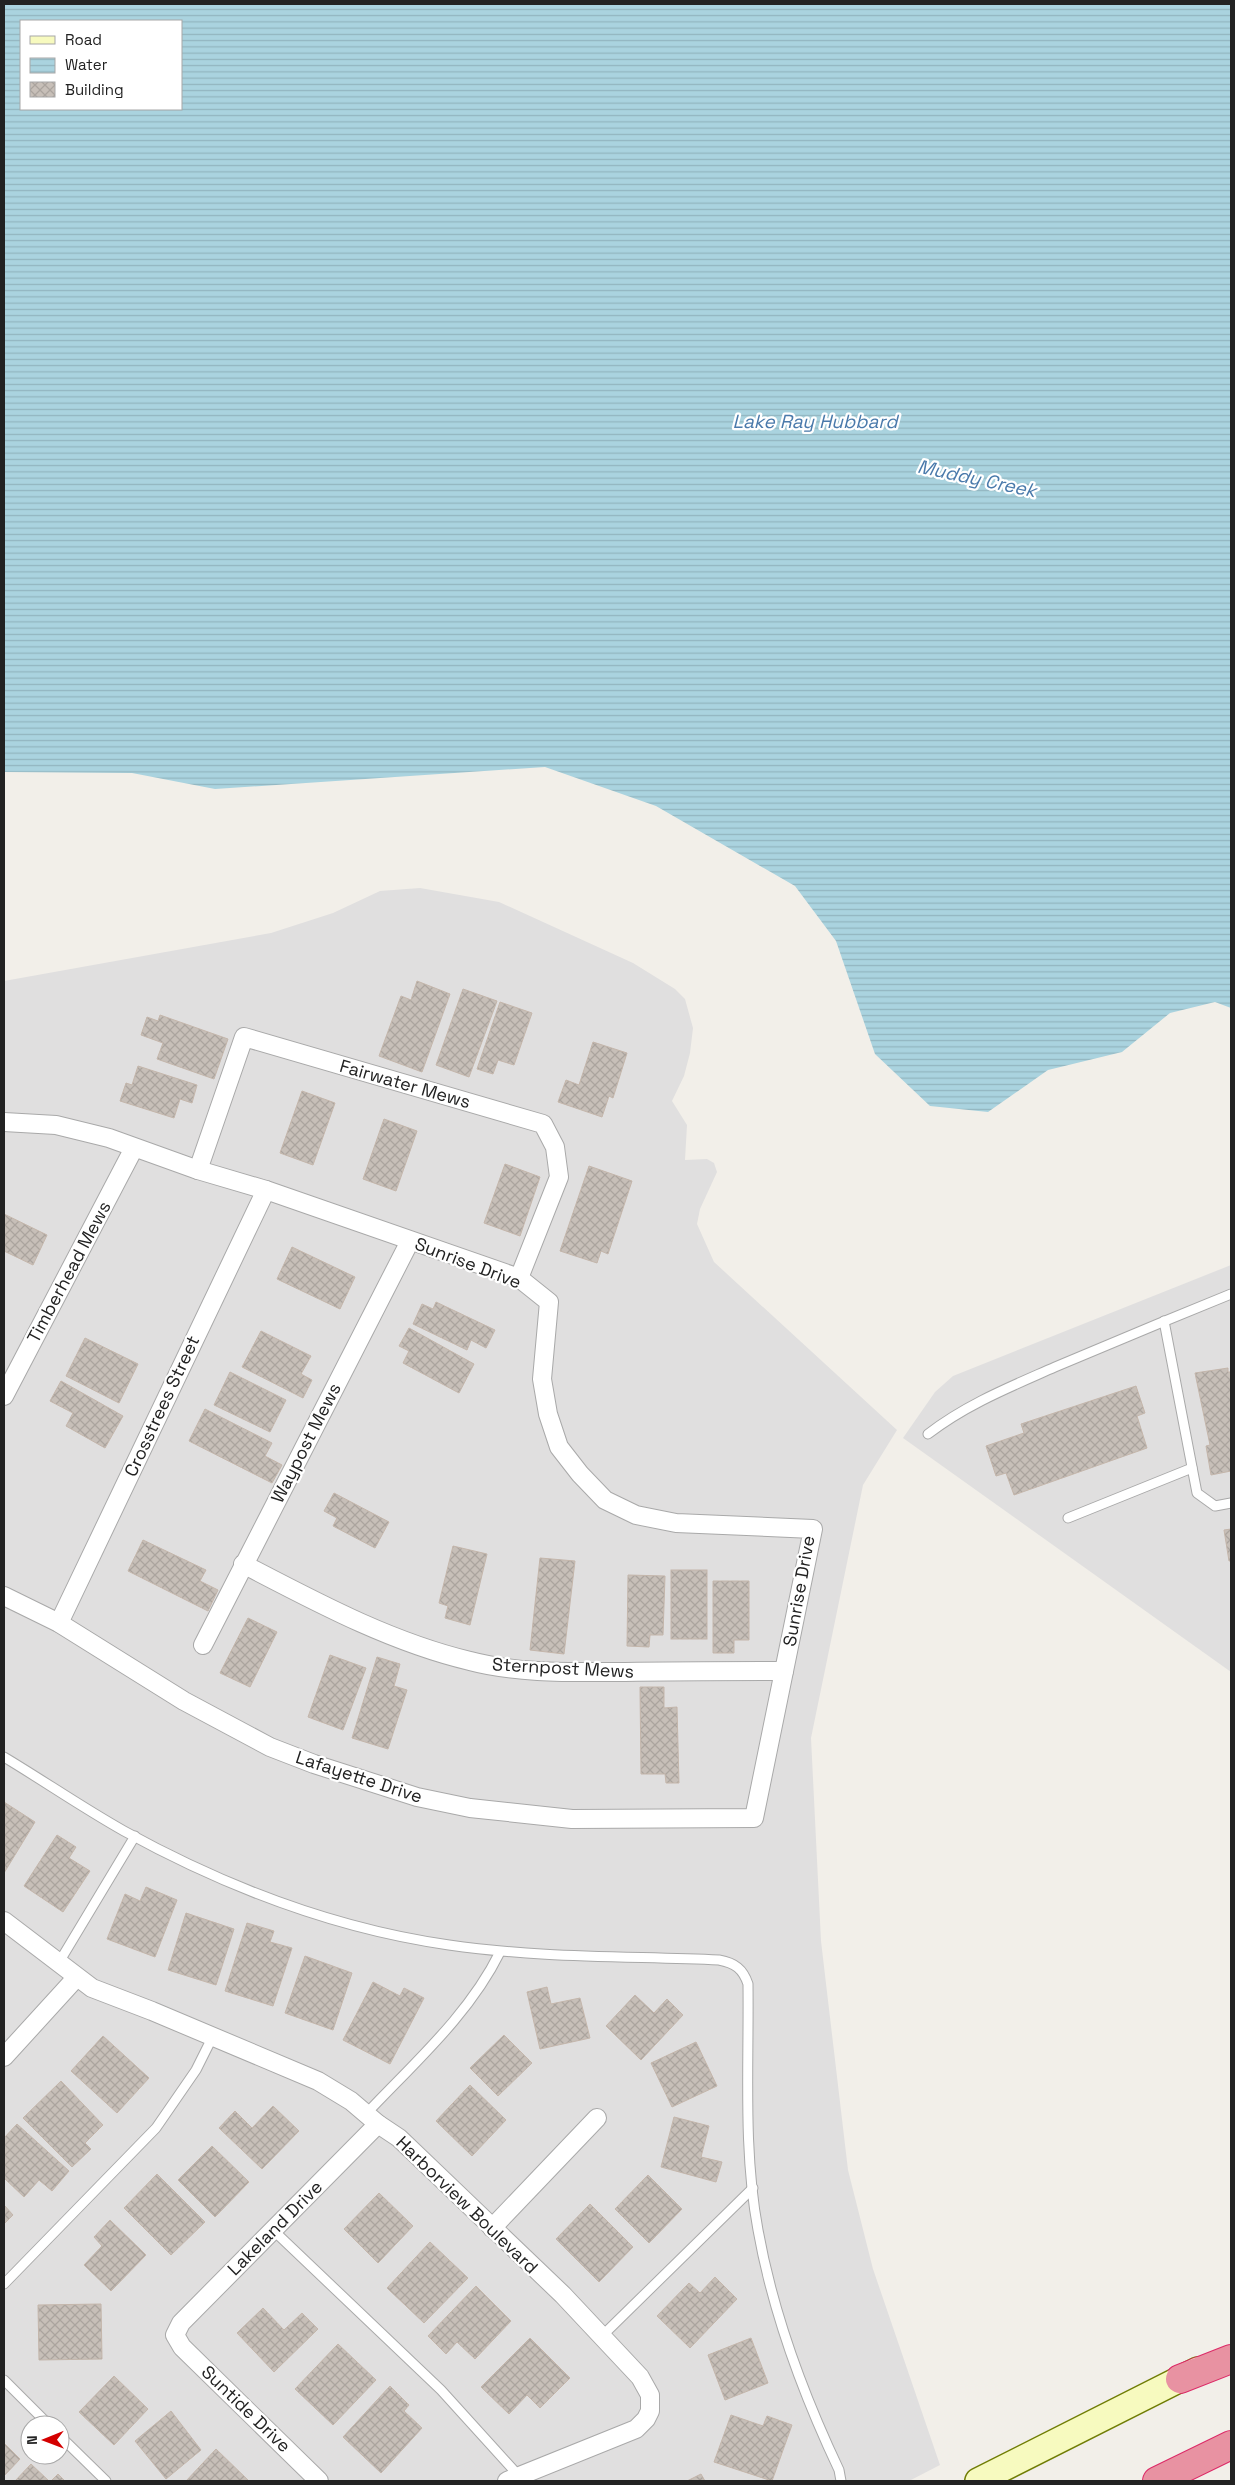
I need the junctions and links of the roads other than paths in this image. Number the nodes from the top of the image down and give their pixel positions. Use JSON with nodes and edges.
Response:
{"nodes":[{"id":1,"x":4,"y":1122,"type":"edge"},
{"id":2,"x":134,"y":1148,"type":"junction"},
{"id":3,"x":198,"y":1170,"type":"junction"},
{"id":4,"x":266,"y":1190,"type":"junction"},
{"id":5,"x":410,"y":1241,"type":"junction"},
{"id":6,"x":519,"y":1278,"type":"junction"},
{"id":7,"x":1231,"y":1294,"type":"edge"},
{"id":8,"x":1164,"y":1321,"type":"junction"},
{"id":9,"x":4,"y":1396,"type":"edge"},
{"id":10,"x":928,"y":1434,"type":"dead end"},
{"id":11,"x":1192,"y":1468,"type":"junction"},
{"id":12,"x":1231,"y":1503,"type":"edge"},
{"id":13,"x":1068,"y":1518,"type":"dead end"},
{"id":14,"x":243,"y":1564,"type":"junction"},
{"id":15,"x":4,"y":1596,"type":"edge"},
{"id":16,"x":59,"y":1623,"type":"junction"},
{"id":17,"x":203,"y":1645,"type":"dead end"},
{"id":18,"x":784,"y":1671,"type":"junction"},
{"id":19,"x":4,"y":1757,"type":"edge"},
{"id":20,"x":754,"y":1818,"type":"joint"},
{"id":21,"x":135,"y":1836,"type":"junction"},
{"id":22,"x":4,"y":1921,"type":"edge"},
{"id":23,"x":500,"y":1952,"type":"junction"},
{"id":24,"x":58,"y":1964,"type":"junction"},
{"id":25,"x":76,"y":1978,"type":"junction"},
{"id":26,"x":213,"y":2036,"type":"junction"},
{"id":27,"x":4,"y":2056,"type":"edge"},
{"id":28,"x":597,"y":2118,"type":"dead end"},
{"id":29,"x":372,"y":2119,"type":"junction"},
{"id":30,"x":753,"y":2188,"type":"junction"},
{"id":31,"x":492,"y":2228,"type":"junction"},
{"id":32,"x":273,"y":2230,"type":"junction"},
{"id":33,"x":4,"y":2284,"type":"edge"},
{"id":34,"x":175,"y":2335,"type":"joint"},
{"id":35,"x":602,"y":2336,"type":"junction"},
{"id":36,"x":1231,"y":2353,"type":"edge"},
{"id":37,"x":1231,"y":2359,"type":"edge"},
{"id":38,"x":1180,"y":2379,"type":"junction"},
{"id":39,"x":4,"y":2380,"type":"edge"},
{"id":40,"x":39,"y":2415,"type":"edge"},
{"id":41,"x":1231,"y":2445,"type":"edge"},
{"id":42,"x":70,"y":2446,"type":"edge"},
{"id":43,"x":513,"y":2479,"type":"edge"},
{"id":44,"x":106,"y":2481,"type":"edge"},
{"id":45,"x":320,"y":2481,"type":"edge"},
{"id":46,"x":841,"y":2481,"type":"edge"},
{"id":47,"x":978,"y":2481,"type":"edge"},
{"id":48,"x":1157,"y":2481,"type":"edge"}],
"edges":[{"from":1,"to":2,"type":"street","name":"Sunrise Drive"},
{"from":2,"to":3,"type":"street","name":"Sunrise Drive"},
{"from":2,"to":9,"type":"street","name":"Timberhead Mews"},
{"from":3,"to":4,"type":"street","name":"Sunrise Drive"},
{"from":3,"to":6,"type":"street","name":"Fairwater Mews"},
{"from":4,"to":5,"type":"street","name":"Sunrise Drive"},
{"from":4,"to":16,"type":"street","name":"Crosstrees Street"},
{"from":5,"to":6,"type":"street","name":"Sunrise Drive"},
{"from":5,"to":14,"type":"street","name":"Waypost Mews"},
{"from":6,"to":18,"type":"street","name":"Sunrise Drive"},
{"from":7,"to":8,"type":"lane"},
{"from":8,"to":10,"type":"lane"},
{"from":8,"to":11,"type":"lane"},
{"from":11,"to":12,"type":"lane"},
{"from":11,"to":13,"type":"lane"},
{"from":14,"to":17,"type":"street","name":"Waypost Mews"},
{"from":14,"to":18,"type":"street","name":"Sternpost Mews"},
{"from":15,"to":16,"type":"street","name":"Lafayette Drive"},
{"from":16,"to":20,"type":"street","name":"Lafayette Drive"},
{"from":18,"to":20,"type":"street","name":"Sunrise Drive"},
{"from":19,"to":21,"type":"lane"},
{"from":21,"to":23,"type":"lane"},
{"from":21,"to":24,"type":"lane"},
{"from":22,"to":24,"type":"street","name":"Harborview Boulevard"},
{"from":23,"to":29,"type":"lane"},
{"from":23,"to":30,"type":"lane"},
{"from":24,"to":25,"type":"street","name":"Harborview Boulevard"},
{"from":25,"to":26,"type":"street","name":"Harborview Boulevard"},
{"from":25,"to":27,"type":"street"},
{"from":26,"to":29,"type":"street","name":"Harborview Boulevard"},
{"from":26,"to":33,"type":"lane"},
{"from":28,"to":31,"type":"street"},
{"from":29,"to":31,"type":"street","name":"Harborview Boulevard"},
{"from":29,"to":32,"type":"street","name":"Lakeland Drive"},
{"from":30,"to":35,"type":"lane"},
{"from":30,"to":46,"type":"lane"},
{"from":31,"to":35,"type":"street","name":"Harborview Boulevard"},
{"from":32,"to":34,"type":"street","name":"Lakeland Drive"},
{"from":32,"to":43,"type":"lane"},
{"from":34,"to":45,"type":"street","name":"Suntide Drive"},
{"from":35,"to":43,"type":"street","name":"Harborview Boulevard"},
{"from":36,"to":38,"type":"main road"},
{"from":37,"to":38,"type":"highway"},
{"from":38,"to":47,"type":"main road"},
{"from":39,"to":40,"type":"lane"},
{"from":41,"to":48,"type":"highway"},
{"from":42,"to":44,"type":"lane"}]}
